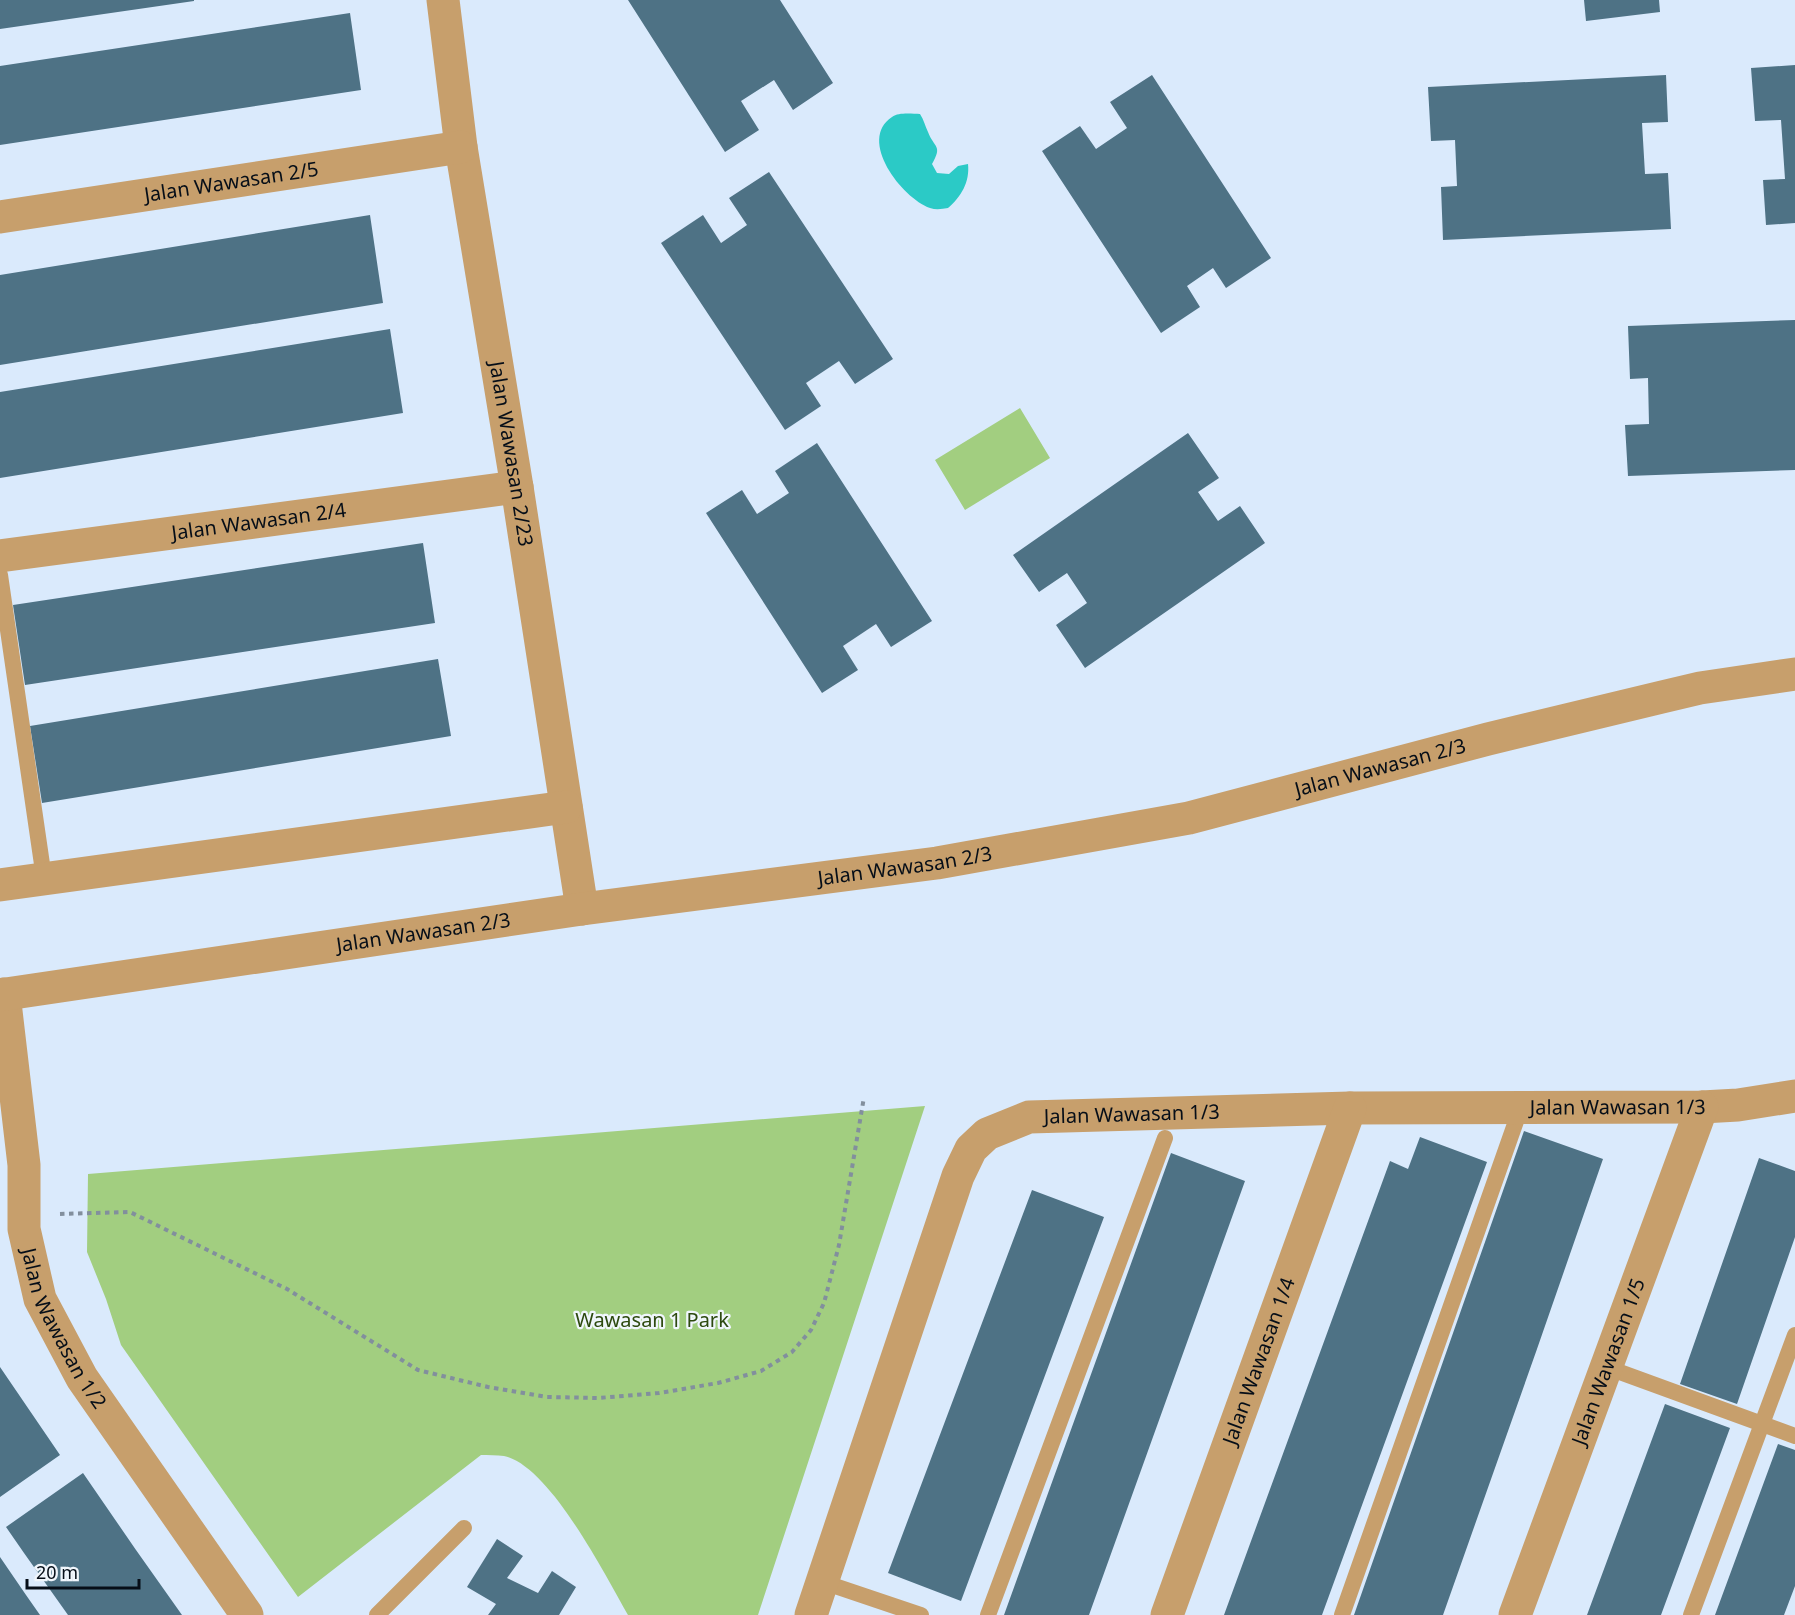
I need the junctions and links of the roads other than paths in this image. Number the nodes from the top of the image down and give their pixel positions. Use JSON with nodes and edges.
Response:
{"nodes":[{"id":1,"x":442,"y":0,"type":"edge"},
{"id":2,"x":461,"y":147,"type":"junction"},
{"id":3,"x":0,"y":217,"type":"edge"},
{"id":4,"x":517,"y":487,"type":"junction"},
{"id":5,"x":0,"y":556,"type":"edge"},
{"id":6,"x":0,"y":575,"type":"edge"},
{"id":7,"x":1795,"y":674,"type":"edge"},
{"id":8,"x":566,"y":807,"type":"junction"},
{"id":9,"x":44,"y":878,"type":"junction"},
{"id":10,"x":0,"y":885,"type":"edge"},
{"id":11,"x":582,"y":909,"type":"junction"},
{"id":12,"x":2,"y":994,"type":"edge"},
{"id":13,"x":1795,"y":1096,"type":"edge"},
{"id":14,"x":1521,"y":1107,"type":"junction"},
{"id":15,"x":1702,"y":1107,"type":"junction"},
{"id":16,"x":1350,"y":1108,"type":"junction"},
{"id":17,"x":1165,"y":1138,"type":"dead end"},
{"id":18,"x":16,"y":1225,"type":"edge"},
{"id":19,"x":1795,"y":1335,"type":"edge"},
{"id":20,"x":1606,"y":1367,"type":"junction"},
{"id":21,"x":1762,"y":1424,"type":"junction"},
{"id":22,"x":1795,"y":1436,"type":"edge"},
{"id":23,"x":464,"y":1528,"type":"dead end"},
{"id":24,"x":823,"y":1582,"type":"junction"},
{"id":25,"x":247,"y":1615,"type":"edge"},
{"id":26,"x":377,"y":1615,"type":"edge"},
{"id":27,"x":811,"y":1615,"type":"edge"},
{"id":28,"x":921,"y":1615,"type":"edge"},
{"id":29,"x":988,"y":1615,"type":"edge"},
{"id":30,"x":1167,"y":1615,"type":"edge"},
{"id":31,"x":1342,"y":1615,"type":"edge"},
{"id":32,"x":1515,"y":1615,"type":"edge"},
{"id":33,"x":1691,"y":1615,"type":"edge"}],
"edges":[{"from":1,"to":2,"type":"street","name":"Jalan Wawasan 2/23"},
{"from":2,"to":3,"type":"street","name":"Jalan Wawasan 2/5"},
{"from":2,"to":4,"type":"street","name":"Jalan Wawasan 2/23"},
{"from":4,"to":5,"type":"street","name":"Jalan Wawasan 2/4"},
{"from":4,"to":8,"type":"street","name":"Jalan Wawasan 2/23"},
{"from":6,"to":9,"type":"lane"},
{"from":7,"to":11,"type":"street","name":"Jalan Wawasan 2/3"},
{"from":8,"to":9,"type":"street"},
{"from":8,"to":11,"type":"street","name":"Jalan Wawasan 2/23"},
{"from":9,"to":10,"type":"street"},
{"from":11,"to":12,"type":"street","name":"Jalan Wawasan 2/3"},
{"from":12,"to":18,"type":"street","name":"Jalan Wawasan 1/2"},
{"from":13,"to":15,"type":"street","name":"Jalan Wawasan 1/3"},
{"from":14,"to":15,"type":"street","name":"Jalan Wawasan 1/3"},
{"from":14,"to":16,"type":"street","name":"Jalan Wawasan 1/3"},
{"from":14,"to":31,"type":"lane"},
{"from":15,"to":20,"type":"street","name":"Jalan Wawasan 1/5"},
{"from":16,"to":24,"type":"street","name":"Jalan Wawasan 1/3"},
{"from":16,"to":30,"type":"street","name":"Jalan Wawasan 1/4"},
{"from":17,"to":29,"type":"lane"},
{"from":18,"to":25,"type":"street","name":"Jalan Wawasan 1/2"},
{"from":19,"to":21,"type":"lane"},
{"from":20,"to":21,"type":"lane"},
{"from":20,"to":32,"type":"street","name":"Jalan Wawasan 1/5"},
{"from":21,"to":22,"type":"lane"},
{"from":21,"to":33,"type":"lane"},
{"from":23,"to":26,"type":"lane"},
{"from":24,"to":27,"type":"street","name":"Jalan Wawasan 1/3"},
{"from":24,"to":28,"type":"lane"}]}
